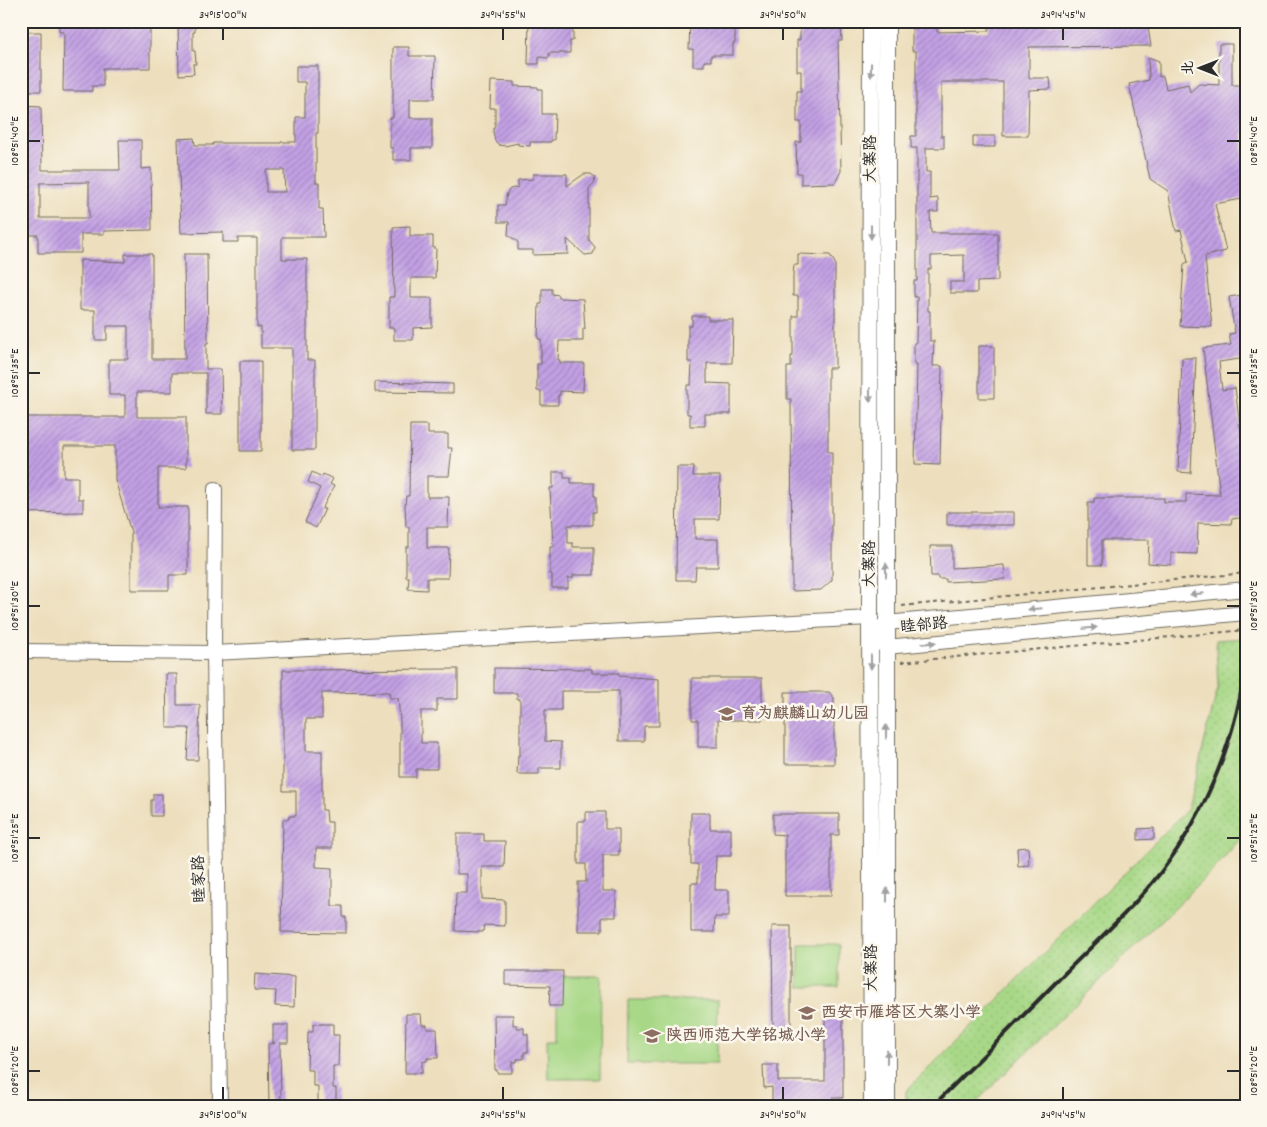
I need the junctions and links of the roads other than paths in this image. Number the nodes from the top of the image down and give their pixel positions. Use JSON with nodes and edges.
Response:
{"nodes":[{"id":1,"x":871,"y":21,"type":"edge"},
{"id":2,"x":887,"y":21,"type":"edge"},
{"id":3,"x":215,"y":489,"type":"dead end"},
{"id":4,"x":1246,"y":589,"type":"edge"},
{"id":5,"x":1246,"y":613,"type":"edge"},
{"id":6,"x":886,"y":615,"type":"junction"},
{"id":7,"x":870,"y":618,"type":"junction"},
{"id":8,"x":870,"y":637,"type":"junction"},
{"id":9,"x":886,"y":647,"type":"junction"},
{"id":10,"x":21,"y":651,"type":"edge"},
{"id":11,"x":214,"y":653,"type":"junction"},
{"id":12,"x":220,"y":1106,"type":"edge"},
{"id":13,"x":872,"y":1106,"type":"edge"},
{"id":14,"x":887,"y":1106,"type":"edge"}],
"edges":[{"from":1,"to":7,"type":"main road","name":"大寨路","one_way":true},
{"from":6,"to":2,"type":"main road","name":"大寨路","one_way":true},
{"from":3,"to":11,"type":"street","name":"睦家路"},
{"from":4,"to":6,"type":"street","name":"睦邻路","one_way":true},
{"from":9,"to":5,"type":"street","name":"睦邻路","one_way":true},
{"from":6,"to":8,"type":"street","name":"睦邻路"},
{"from":6,"to":9,"type":"main road","name":"大寨路"},
{"from":7,"to":8,"type":"main road","name":"大寨路"},
{"from":7,"to":11,"type":"street"},
{"from":8,"to":9,"type":"street","name":"睦邻路"},
{"from":8,"to":13,"type":"main road","name":"大寨路","one_way":true},
{"from":14,"to":9,"type":"main road","name":"大寨路","one_way":true},
{"from":10,"to":11,"type":"street"},
{"from":11,"to":12,"type":"street","name":"睦家路"}]}
